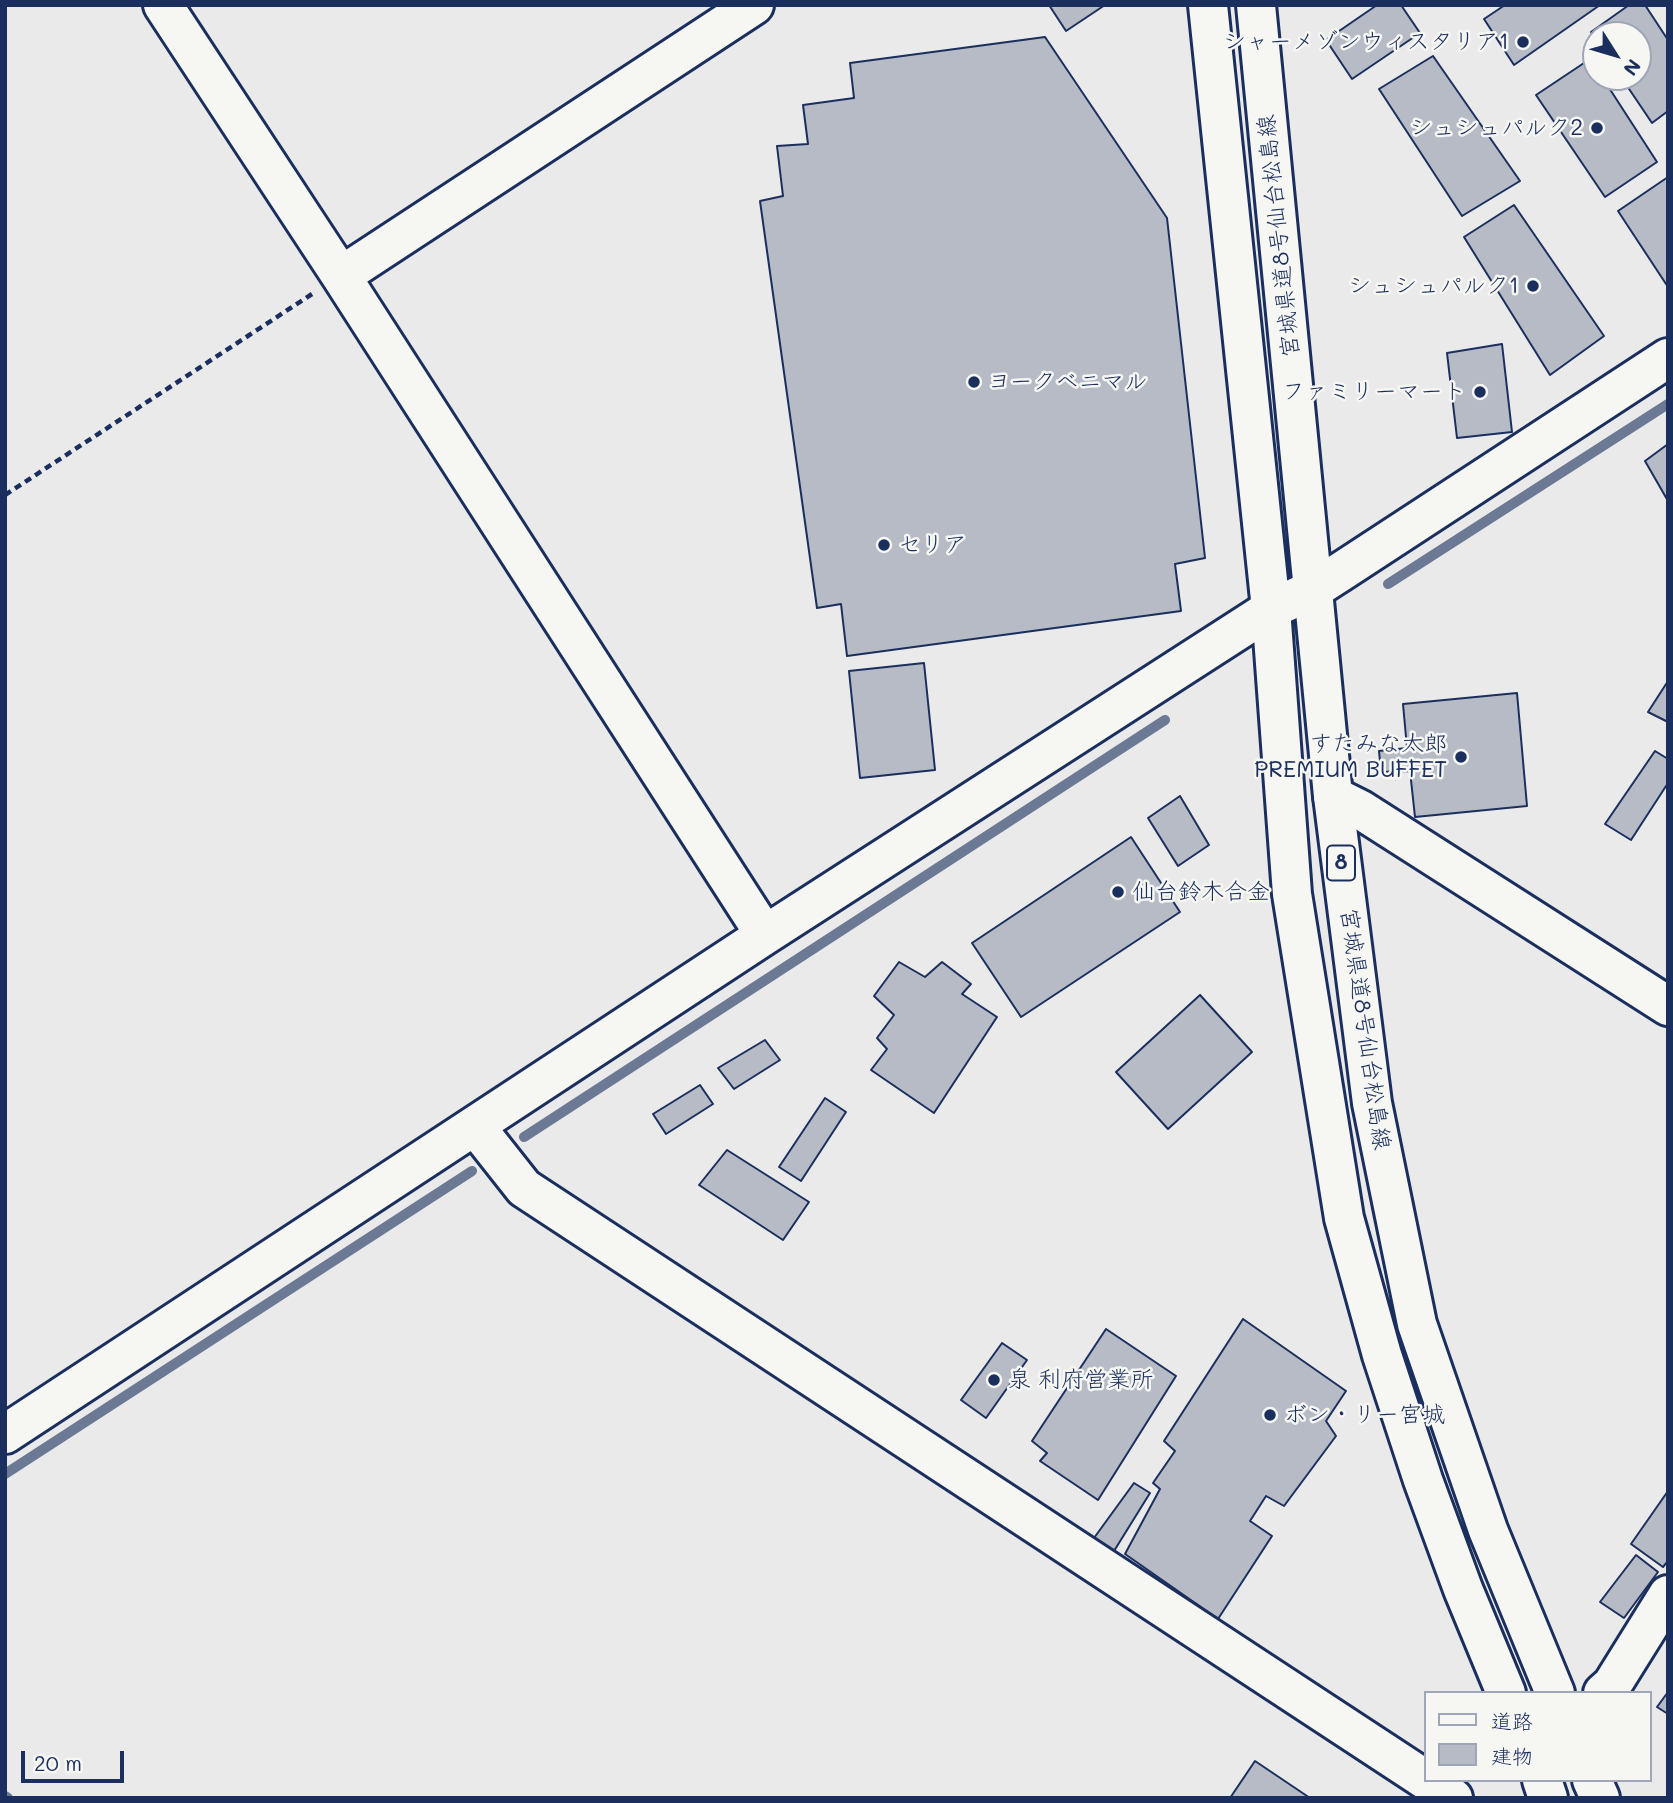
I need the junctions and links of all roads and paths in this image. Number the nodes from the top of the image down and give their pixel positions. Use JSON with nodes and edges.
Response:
{"nodes":[{"id":1,"x":163,"y":5,"type":"edge"},
{"id":2,"x":754,"y":5,"type":"edge"},
{"id":3,"x":1208,"y":5,"type":"edge"},
{"id":4,"x":1256,"y":5,"type":"edge"},
{"id":5,"x":341,"y":276,"type":"junction"},
{"id":6,"x":1668,"y":358,"type":"edge"},
{"id":7,"x":5,"y":495,"type":"edge"},
{"id":8,"x":1314,"y":589,"type":"junction"},
{"id":9,"x":1271,"y":609,"type":"junction"},
{"id":10,"x":1333,"y":796,"type":"junction"},
{"id":11,"x":765,"y":935,"type":"junction"},
{"id":12,"x":1668,"y":1006,"type":"edge"},
{"id":13,"x":475,"y":1126,"type":"junction"},
{"id":14,"x":5,"y":1434,"type":"edge"},
{"id":15,"x":1668,"y":1595,"type":"edge"},
{"id":16,"x":1505,"y":1691,"type":"edge"},
{"id":17,"x":1554,"y":1691,"type":"edge"},
{"id":18,"x":1605,"y":1691,"type":"edge"},
{"id":19,"x":1424,"y":1778,"type":"edge"},
{"id":20,"x":1430,"y":1782,"type":"edge"},
{"id":21,"x":1593,"y":1782,"type":"edge"},
{"id":22,"x":1453,"y":1798,"type":"edge"},
{"id":23,"x":1600,"y":1798,"type":"edge"}],
"edges":[{"from":1,"to":5,"type":"street"},
{"from":2,"to":5,"type":"street"},
{"from":3,"to":9,"type":"street","name":"宮城県道8号仙台松島線"},
{"from":4,"to":8,"type":"street","name":"宮城県道8号仙台松島線","number":"8"},
{"from":5,"to":7,"type":"path"},
{"from":5,"to":11,"type":"street"},
{"from":6,"to":8,"type":"street"},
{"from":8,"to":9,"type":"street"},
{"from":8,"to":10,"type":"street","name":"宮城県道8号仙台松島線","number":"8"},
{"from":9,"to":11,"type":"street"},
{"from":9,"to":16,"type":"street","name":"宮城県道8号仙台松島線"},
{"from":10,"to":12,"type":"street"},
{"from":10,"to":17,"type":"street","name":"宮城県道8号仙台松島線","number":"8"},
{"from":11,"to":13,"type":"street"},
{"from":13,"to":14,"type":"street"},
{"from":13,"to":19,"type":"street"},
{"from":15,"to":18,"type":"street"},
{"from":20,"to":22,"type":"street"},
{"from":21,"to":23,"type":"street"}]}
